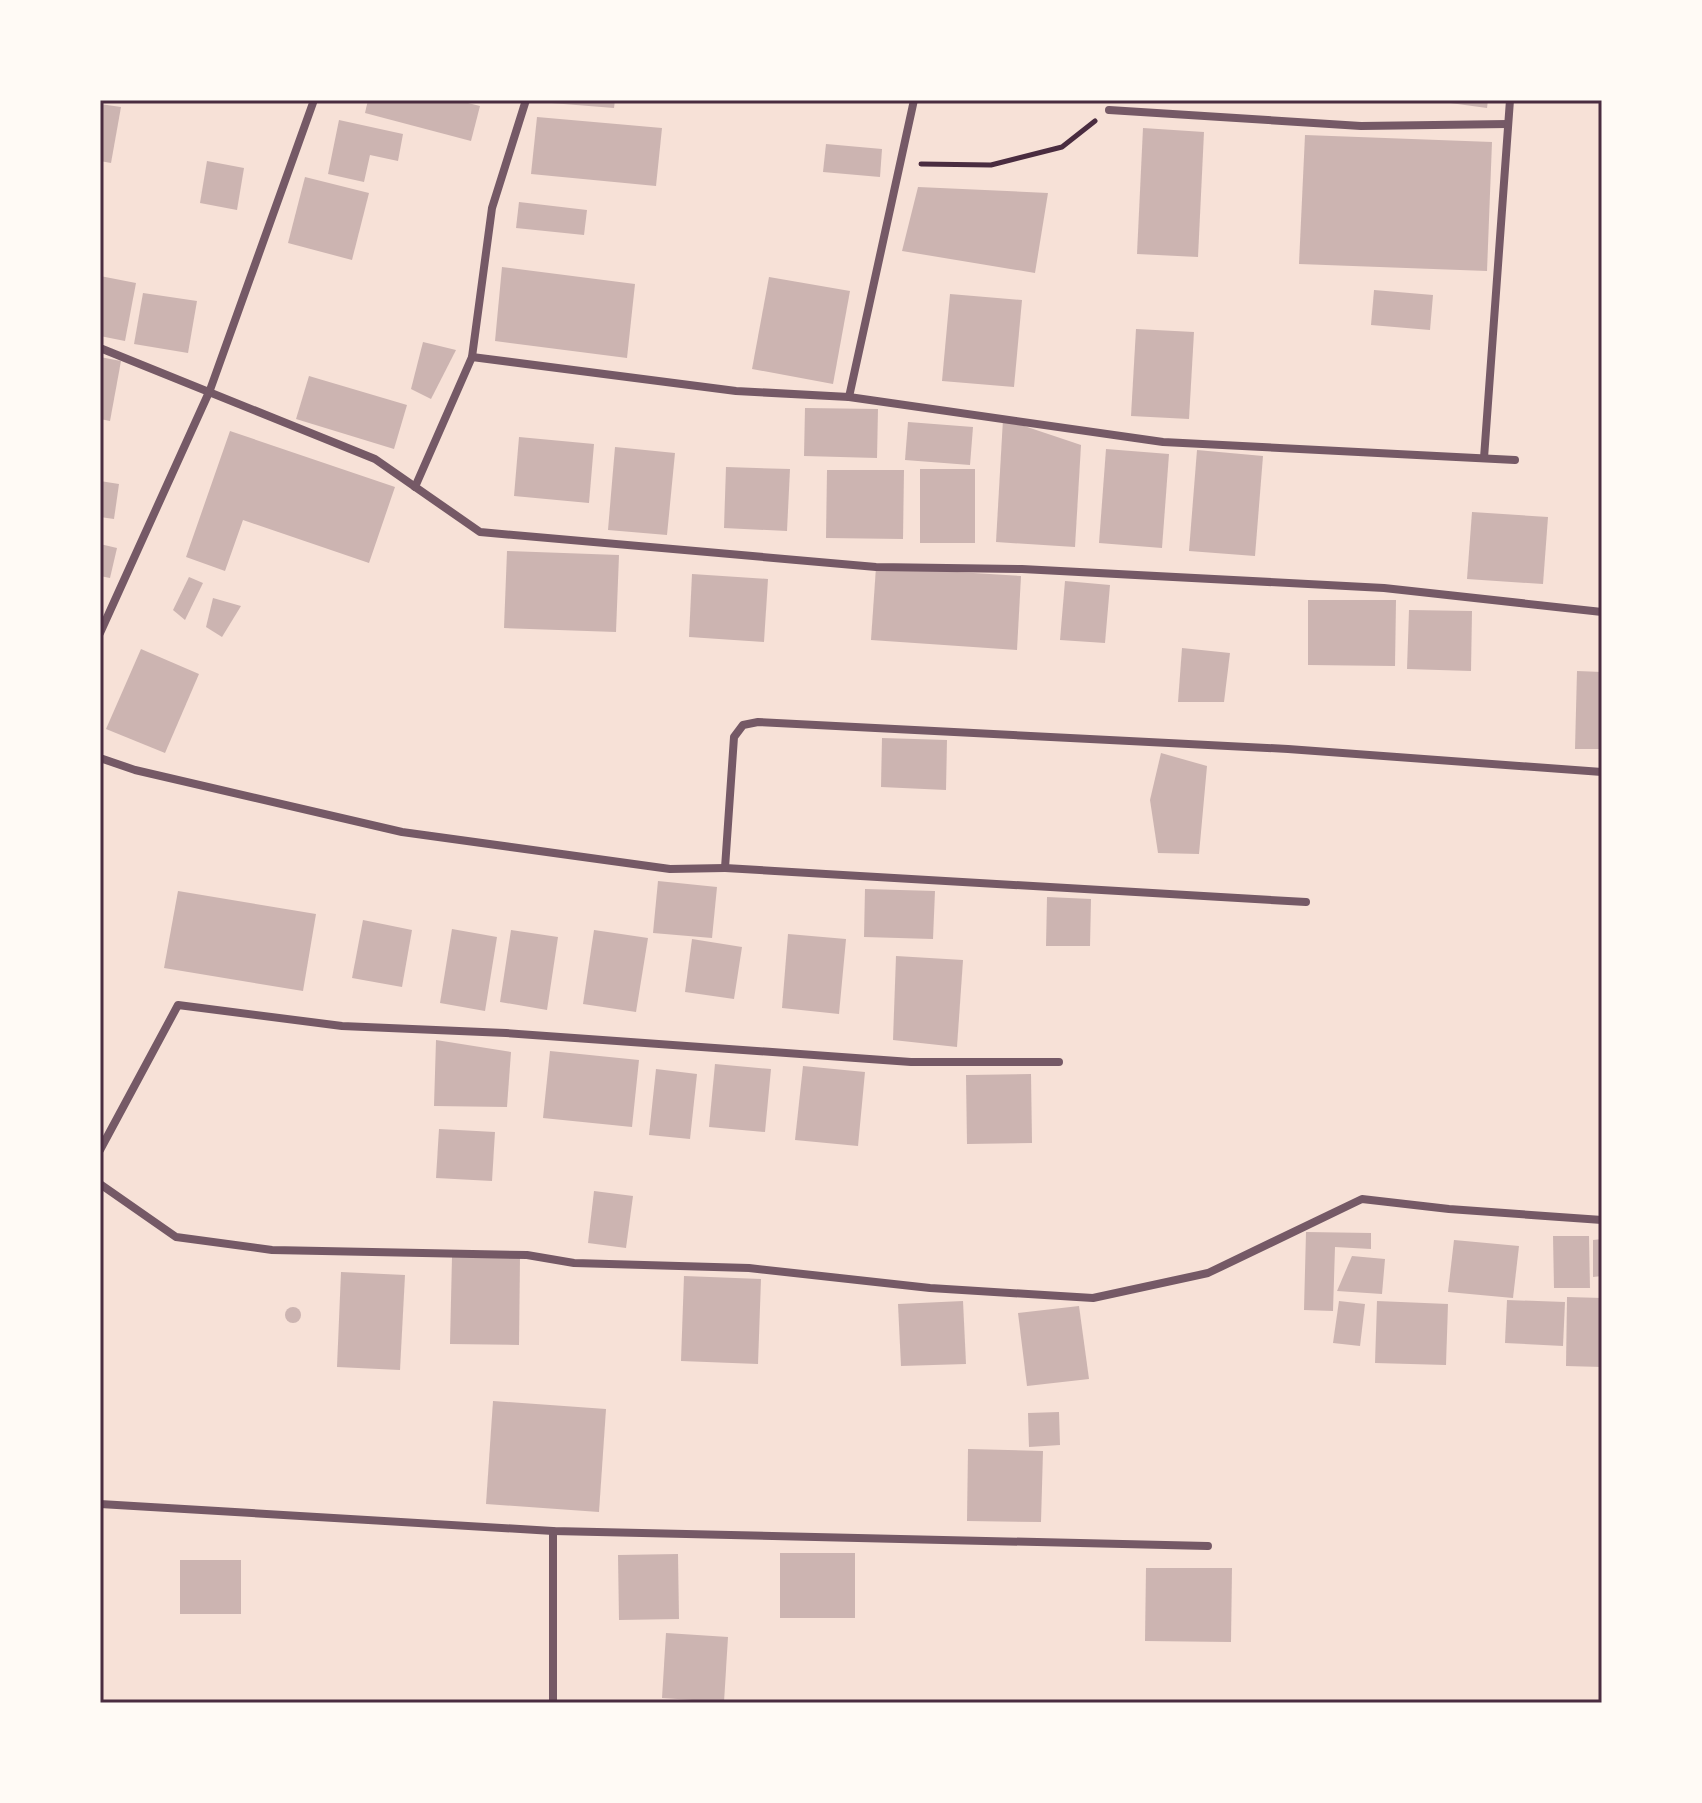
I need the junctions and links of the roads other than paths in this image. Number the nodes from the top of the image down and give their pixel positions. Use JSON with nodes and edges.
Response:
{"nodes":[{"id":1,"x":314,"y":100,"type":"edge"},
{"id":2,"x":526,"y":100,"type":"edge"},
{"id":3,"x":914,"y":100,"type":"edge"},
{"id":4,"x":1510,"y":100,"type":"edge"},
{"id":5,"x":1109,"y":110,"type":"road end"},
{"id":6,"x":1508,"y":124,"type":"junction"},
{"id":7,"x":100,"y":348,"type":"edge"},
{"id":8,"x":472,"y":357,"type":"junction"},
{"id":9,"x":210,"y":390,"type":"junction"},
{"id":10,"x":849,"y":397,"type":"junction"},
{"id":11,"x":1484,"y":458,"type":"junction"},
{"id":12,"x":1515,"y":460,"type":"dead end"},
{"id":13,"x":415,"y":487,"type":"junction"},
{"id":14,"x":1602,"y":612,"type":"edge"},
{"id":15,"x":100,"y":633,"type":"edge"},
{"id":16,"x":100,"y":758,"type":"edge"},
{"id":17,"x":1602,"y":772,"type":"edge"},
{"id":18,"x":725,"y":868,"type":"junction"},
{"id":19,"x":1306,"y":902,"type":"dead end"},
{"id":20,"x":1059,"y":1062,"type":"dead end"},
{"id":21,"x":100,"y":1150,"type":"edge"},
{"id":22,"x":100,"y":1184,"type":"edge"},
{"id":23,"x":1602,"y":1220,"type":"edge"},
{"id":24,"x":100,"y":1504,"type":"edge"},
{"id":25,"x":553,"y":1531,"type":"junction"},
{"id":26,"x":1208,"y":1546,"type":"dead end"},
{"id":27,"x":553,"y":1703,"type":"edge"}],
"edges":[{"from":1,"to":9,"type":"street"},
{"from":2,"to":8,"type":"street"},
{"from":3,"to":10,"type":"street"},
{"from":4,"to":6,"type":"street"},
{"from":5,"to":6,"type":"street"},
{"from":6,"to":11,"type":"street"},
{"from":7,"to":9,"type":"street"},
{"from":8,"to":10,"type":"street"},
{"from":8,"to":13,"type":"street"},
{"from":9,"to":13,"type":"street"},
{"from":9,"to":15,"type":"street"},
{"from":10,"to":11,"type":"street"},
{"from":11,"to":12,"type":"street"},
{"from":13,"to":14,"type":"street"},
{"from":16,"to":18,"type":"street"},
{"from":17,"to":18,"type":"street"},
{"from":18,"to":19,"type":"street"},
{"from":20,"to":21,"type":"street"},
{"from":22,"to":23,"type":"street"},
{"from":24,"to":25,"type":"street"},
{"from":25,"to":26,"type":"street"},
{"from":25,"to":27,"type":"street"}]}
